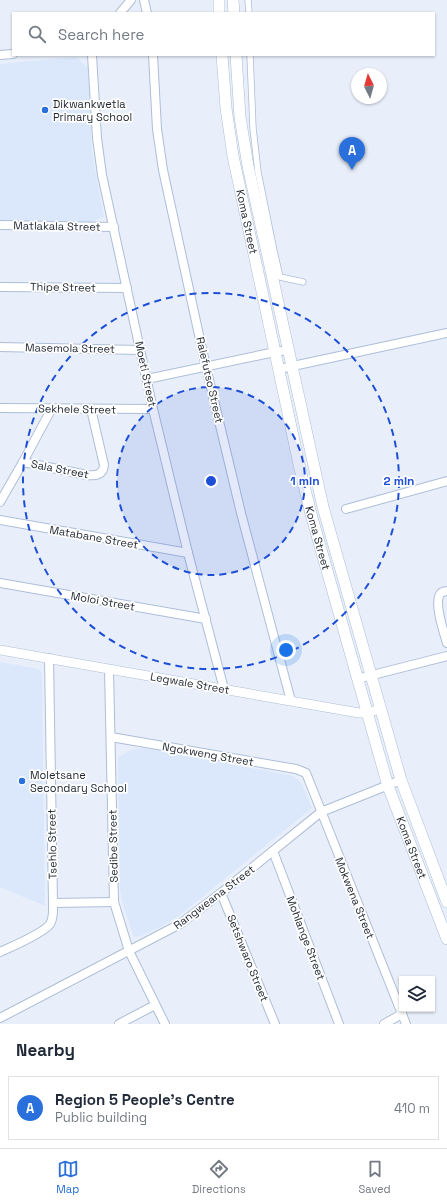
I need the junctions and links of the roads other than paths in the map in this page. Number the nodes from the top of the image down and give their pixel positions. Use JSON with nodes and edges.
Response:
{"nodes":[{"id":1,"x":131,"y":0,"type":"edge"},
{"id":2,"x":144,"y":0,"type":"edge"},
{"id":3,"x":218,"y":0,"type":"edge"},
{"id":4,"x":233,"y":0,"type":"edge"},
{"id":5,"x":248,"y":0,"type":"edge"},
{"id":6,"x":121,"y":12,"type":"edge"},
{"id":7,"x":147,"y":12,"type":"edge"},
{"id":8,"x":219,"y":12,"type":"edge"},
{"id":9,"x":234,"y":12,"type":"edge"},
{"id":10,"x":249,"y":12,"type":"edge"},
{"id":11,"x":12,"y":54,"type":"edge"},
{"id":12,"x":0,"y":55,"type":"edge"},
{"id":13,"x":92,"y":56,"type":"edge"},
{"id":14,"x":153,"y":56,"type":"edge"},
{"id":15,"x":222,"y":56,"type":"edge"},
{"id":16,"x":236,"y":56,"type":"edge"},
{"id":17,"x":250,"y":56,"type":"edge"},
{"id":18,"x":0,"y":225,"type":"edge"},
{"id":19,"x":114,"y":227,"type":"junction"},
{"id":20,"x":304,"y":282,"type":"dead end"},
{"id":21,"x":0,"y":287,"type":"edge"},
{"id":22,"x":127,"y":288,"type":"junction"},
{"id":23,"x":447,"y":333,"type":"edge"},
{"id":24,"x":0,"y":347,"type":"edge"},
{"id":25,"x":140,"y":350,"type":"junction"},
{"id":26,"x":288,"y":350,"type":"junction"},
{"id":27,"x":275,"y":352,"type":"junction"},
{"id":28,"x":291,"y":366,"type":"junction"},
{"id":29,"x":206,"y":367,"type":"junction"},
{"id":30,"x":278,"y":369,"type":"junction"},
{"id":31,"x":147,"y":380,"type":"junction"},
{"id":32,"x":0,"y":408,"type":"edge"},
{"id":33,"x":52,"y":408,"type":"junction"},
{"id":34,"x":91,"y":409,"type":"junction"},
{"id":35,"x":153,"y":409,"type":"junction"},
{"id":36,"x":23,"y":462,"type":"junction"},
{"id":37,"x":447,"y":481,"type":"edge"},
{"id":38,"x":0,"y":502,"type":"edge"},
{"id":39,"x":346,"y":509,"type":"dead end"},
{"id":40,"x":0,"y":520,"type":"edge"},
{"id":41,"x":188,"y":553,"type":"junction"},
{"id":42,"x":447,"y":582,"type":"edge"},
{"id":43,"x":0,"y":583,"type":"edge"},
{"id":44,"x":447,"y":590,"type":"edge"},
{"id":45,"x":206,"y":619,"type":"junction"},
{"id":46,"x":447,"y":644,"type":"edge"},
{"id":47,"x":0,"y":650,"type":"edge"},
{"id":48,"x":447,"y":656,"type":"edge"},
{"id":49,"x":49,"y":658,"type":"junction"},
{"id":50,"x":110,"y":669,"type":"junction"},
{"id":51,"x":370,"y":675,"type":"junction"},
{"id":52,"x":357,"y":679,"type":"junction"},
{"id":53,"x":224,"y":689,"type":"junction"},
{"id":54,"x":291,"y":701,"type":"junction"},
{"id":55,"x":380,"y":710,"type":"junction"},
{"id":56,"x":367,"y":713,"type":"junction"},
{"id":57,"x":111,"y":737,"type":"junction"},
{"id":58,"x":304,"y":772,"type":"joint"},
{"id":59,"x":401,"y":780,"type":"junction"},
{"id":60,"x":388,"y":786,"type":"junction"},
{"id":61,"x":321,"y":812,"type":"junction"},
{"id":62,"x":273,"y":851,"type":"junction"},
{"id":63,"x":221,"y":893,"type":"junction"},
{"id":64,"x":53,"y":902,"type":"junction"},
{"id":65,"x":114,"y":902,"type":"junction"},
{"id":66,"x":447,"y":902,"type":"edge"},
{"id":67,"x":447,"y":939,"type":"edge"},
{"id":68,"x":129,"y":951,"type":"junction"},
{"id":69,"x":0,"y":952,"type":"edge"},
{"id":70,"x":155,"y":1005,"type":"junction"},
{"id":71,"x":402,"y":1014,"type":"junction"},
{"id":72,"x":0,"y":1018,"type":"edge"},
{"id":73,"x":119,"y":1024,"type":"edge"},
{"id":74,"x":165,"y":1024,"type":"edge"},
{"id":75,"x":275,"y":1024,"type":"edge"},
{"id":76,"x":339,"y":1024,"type":"edge"},
{"id":77,"x":384,"y":1024,"type":"edge"},
{"id":78,"x":406,"y":1024,"type":"edge"}],
"edges":[{"from":1,"to":6,"type":"street"},
{"from":2,"to":7,"type":"street"},
{"from":3,"to":8,"type":"main road"},
{"from":4,"to":9,"type":"main road"},
{"from":5,"to":10,"type":"street"},
{"from":11,"to":12,"type":"street"},
{"from":13,"to":19,"type":"street","name":"Moeti Street"},
{"from":14,"to":29,"type":"street","name":"Ralefutso Street"},
{"from":15,"to":27,"type":"main road","name":"Koma Street"},
{"from":16,"to":26,"type":"main road","name":"Koma Street"},
{"from":17,"to":20,"type":"street"},
{"from":18,"to":19,"type":"street","name":"Matlakala Street"},
{"from":19,"to":22,"type":"street","name":"Moeti Street"},
{"from":21,"to":22,"type":"street","name":"Thipe Street"},
{"from":22,"to":25,"type":"street","name":"Moeti Street"},
{"from":23,"to":28,"type":"street"},
{"from":24,"to":25,"type":"street","name":"Masemola Street"},
{"from":25,"to":31,"type":"street","name":"Moeti Street"},
{"from":26,"to":27,"type":"street"},
{"from":26,"to":28,"type":"main road","name":"Koma Street"},
{"from":27,"to":29,"type":"street"},
{"from":27,"to":30,"type":"main road","name":"Koma Street"},
{"from":28,"to":30,"type":"street"},
{"from":28,"to":51,"type":"main road","name":"Koma Street"},
{"from":29,"to":31,"type":"street"},
{"from":29,"to":54,"type":"street","name":"Ralefutso Street"},
{"from":30,"to":52,"type":"main road","name":"Koma Street"},
{"from":31,"to":35,"type":"street","name":"Moeti Street"},
{"from":32,"to":33,"type":"street","name":"Sekhele Street"},
{"from":33,"to":34,"type":"street","name":"Sekhele Street"},
{"from":33,"to":36,"type":"street"},
{"from":34,"to":35,"type":"street","name":"Sekhele Street"},
{"from":34,"to":36,"type":"street","name":"Sala Street"},
{"from":35,"to":41,"type":"street","name":"Moeti Street"},
{"from":36,"to":38,"type":"street"},
{"from":37,"to":39,"type":"street"},
{"from":40,"to":41,"type":"street","name":"Matabane Street"},
{"from":41,"to":45,"type":"street","name":"Moeti Street"},
{"from":42,"to":44,"type":"street"},
{"from":43,"to":45,"type":"street","name":"Moloi Street"},
{"from":44,"to":46,"type":"street"},
{"from":45,"to":53,"type":"street","name":"Moeti Street"},
{"from":47,"to":49,"type":"street","name":"Legwale Street"},
{"from":48,"to":51,"type":"street"},
{"from":49,"to":50,"type":"street","name":"Legwale Street"},
{"from":49,"to":64,"type":"street","name":"Tsehlo Street"},
{"from":50,"to":53,"type":"street","name":"Legwale Street"},
{"from":50,"to":57,"type":"street","name":"Sedibe Street"},
{"from":51,"to":52,"type":"street"},
{"from":51,"to":55,"type":"main road","name":"Koma Street"},
{"from":52,"to":56,"type":"main road","name":"Koma Street"},
{"from":53,"to":54,"type":"street","name":"Legwale Street"},
{"from":54,"to":56,"type":"street","name":"Legwale Street"},
{"from":55,"to":56,"type":"street","name":"Legwale Street"},
{"from":55,"to":59,"type":"main road","name":"Koma Street"},
{"from":56,"to":60,"type":"main road","name":"Koma Street"},
{"from":57,"to":58,"type":"street","name":"Ngokweng Street"},
{"from":57,"to":65,"type":"street","name":"Sedibe Street"},
{"from":58,"to":61,"type":"street","name":"Mokwena Street"},
{"from":59,"to":60,"type":"street","name":"Rangweana Street"},
{"from":59,"to":66,"type":"main road","name":"Koma Street"},
{"from":60,"to":61,"type":"street","name":"Rangweana Street"},
{"from":60,"to":67,"type":"main road","name":"Koma Street"},
{"from":61,"to":62,"type":"street","name":"Rangweana Street"},
{"from":61,"to":71,"type":"street","name":"Mokwena Street"},
{"from":62,"to":63,"type":"street","name":"Rangweana Street"},
{"from":62,"to":76,"type":"street","name":"Mohlange Street"},
{"from":63,"to":68,"type":"street","name":"Rangweana Street"},
{"from":63,"to":75,"type":"street","name":"Setshwaro Street"},
{"from":64,"to":65,"type":"street"},
{"from":64,"to":69,"type":"street","name":"Tsehlo Street"},
{"from":65,"to":68,"type":"street","name":"Sedibe Street"},
{"from":68,"to":70,"type":"street","name":"Sedibe Street"},
{"from":68,"to":72,"type":"street","name":"Rangweana Street"},
{"from":70,"to":73,"type":"street"},
{"from":70,"to":74,"type":"street","name":"Sedibe Street"},
{"from":71,"to":77,"type":"street"},
{"from":71,"to":78,"type":"street","name":"Mokwena Street"}]}
